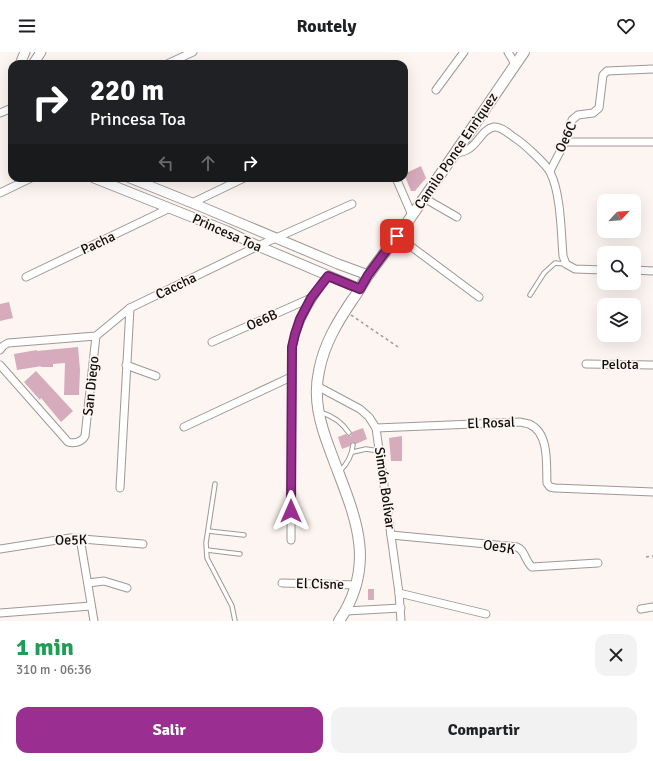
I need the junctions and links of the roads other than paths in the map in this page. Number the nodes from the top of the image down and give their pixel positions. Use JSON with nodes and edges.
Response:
{"nodes":[{"id":1,"x":193,"y":52,"type":"edge"},
{"id":2,"x":464,"y":52,"type":"edge"},
{"id":3,"x":508,"y":52,"type":"edge"},
{"id":4,"x":520,"y":56,"type":"edge"},
{"id":5,"x":176,"y":60,"type":"edge"},
{"id":6,"x":653,"y":68,"type":"edge"},
{"id":7,"x":436,"y":90,"type":"dead end"},
{"id":8,"x":564,"y":142,"type":"junction"},
{"id":9,"x":653,"y":142,"type":"edge"},
{"id":10,"x":454,"y":153,"type":"junction"},
{"id":11,"x":550,"y":171,"type":"junction"},
{"id":12,"x":23,"y":182,"type":"edge"},
{"id":13,"x":104,"y":182,"type":"edge"},
{"id":14,"x":140,"y":182,"type":"edge"},
{"id":15,"x":236,"y":182,"type":"edge"},
{"id":16,"x":398,"y":182,"type":"edge"},
{"id":17,"x":0,"y":193,"type":"edge"},
{"id":18,"x":424,"y":198,"type":"junction"},
{"id":19,"x":192,"y":203,"type":"junction"},
{"id":20,"x":352,"y":204,"type":"dead end"},
{"id":21,"x":170,"y":208,"type":"junction"},
{"id":22,"x":412,"y":215,"type":"junction"},
{"id":23,"x":457,"y":218,"type":"dead end"},
{"id":24,"x":397,"y":236,"type":"junction"},
{"id":25,"x":277,"y":238,"type":"junction"},
{"id":26,"x":258,"y":246,"type":"junction"},
{"id":27,"x":566,"y":264,"type":"junction"},
{"id":28,"x":597,"y":270,"type":"edge"},
{"id":29,"x":641,"y":270,"type":"edge"},
{"id":30,"x":653,"y":271,"type":"edge"},
{"id":31,"x":368,"y":275,"type":"junction"},
{"id":32,"x":328,"y":276,"type":"junction"},
{"id":33,"x":26,"y":277,"type":"dead end"},
{"id":34,"x":360,"y":289,"type":"junction"},
{"id":35,"x":530,"y":295,"type":"dead end"},
{"id":36,"x":479,"y":297,"type":"dead end"},
{"id":37,"x":311,"y":298,"type":"junction"},
{"id":38,"x":130,"y":308,"type":"junction"},
{"id":39,"x":96,"y":336,"type":"junction"},
{"id":40,"x":212,"y":342,"type":"dead end"},
{"id":41,"x":0,"y":350,"type":"edge"},
{"id":42,"x":586,"y":364,"type":"dead end"},
{"id":43,"x":0,"y":365,"type":"edge"},
{"id":44,"x":126,"y":365,"type":"junction"},
{"id":45,"x":653,"y":365,"type":"edge"},
{"id":46,"x":156,"y":376,"type":"dead end"},
{"id":47,"x":291,"y":377,"type":"junction"},
{"id":48,"x":317,"y":386,"type":"junction"},
{"id":49,"x":318,"y":411,"type":"junction"},
{"id":50,"x":184,"y":427,"type":"dead end"},
{"id":51,"x":376,"y":428,"type":"junction"},
{"id":52,"x":349,"y":433,"type":"dead end"},
{"id":53,"x":353,"y":445,"type":"dead end"},
{"id":54,"x":379,"y":451,"type":"junction"},
{"id":55,"x":353,"y":452,"type":"junction"},
{"id":56,"x":338,"y":474,"type":"junction"},
{"id":57,"x":215,"y":484,"type":"dead end"},
{"id":58,"x":120,"y":488,"type":"dead end"},
{"id":59,"x":653,"y":492,"type":"edge"},
{"id":60,"x":208,"y":531,"type":"junction"},
{"id":61,"x":244,"y":535,"type":"dead end"},
{"id":62,"x":391,"y":535,"type":"junction"},
{"id":63,"x":80,"y":538,"type":"junction"},
{"id":64,"x":291,"y":540,"type":"dead end"},
{"id":65,"x":143,"y":544,"type":"dead end"},
{"id":66,"x":0,"y":549,"type":"edge"},
{"id":67,"x":207,"y":550,"type":"junction"},
{"id":68,"x":240,"y":554,"type":"dead end"},
{"id":69,"x":598,"y":563,"type":"dead end"},
{"id":70,"x":88,"y":583,"type":"junction"},
{"id":71,"x":282,"y":583,"type":"dead end"},
{"id":72,"x":357,"y":585,"type":"junction"},
{"id":73,"x":127,"y":588,"type":"dead end"},
{"id":74,"x":399,"y":593,"type":"junction"},
{"id":75,"x":91,"y":606,"type":"junction"},
{"id":76,"x":653,"y":607,"type":"edge"},
{"id":77,"x":400,"y":608,"type":"junction"},
{"id":78,"x":641,"y":609,"type":"dead end"},
{"id":79,"x":346,"y":611,"type":"junction"},
{"id":80,"x":0,"y":613,"type":"edge"},
{"id":81,"x":486,"y":614,"type":"dead end"},
{"id":82,"x":94,"y":621,"type":"edge"},
{"id":83,"x":235,"y":621,"type":"edge"},
{"id":84,"x":339,"y":621,"type":"edge"},
{"id":85,"x":400,"y":621,"type":"edge"}],
"edges":[{"from":1,"to":5,"type":"street"},
{"from":2,"to":7,"type":"street"},
{"from":3,"to":4,"type":"street"},
{"from":4,"to":10,"type":"main road","name":"Camilo Ponce Enrìquez"},
{"from":6,"to":8,"type":"street","name":"Oe6C"},
{"from":8,"to":9,"type":"street"},
{"from":8,"to":11,"type":"street","name":"Oe6C"},
{"from":10,"to":11,"type":"street"},
{"from":10,"to":18,"type":"main road","name":"Camilo Ponce Enrìquez"},
{"from":11,"to":27,"type":"street"},
{"from":12,"to":17,"type":"street"},
{"from":13,"to":21,"type":"street","name":"Princesa Toa"},
{"from":14,"to":19,"type":"street","name":"Princesa Toa"},
{"from":15,"to":19,"type":"street"},
{"from":16,"to":22,"type":"street"},
{"from":18,"to":22,"type":"main road","name":"Camilo Ponce Enrìquez"},
{"from":18,"to":23,"type":"street"},
{"from":19,"to":25,"type":"street","name":"Princesa Toa"},
{"from":20,"to":25,"type":"street","name":"Caccha"},
{"from":21,"to":26,"type":"street","name":"Princesa Toa"},
{"from":21,"to":33,"type":"street","name":"Pacha"},
{"from":22,"to":24,"type":"main road","name":"Camilo Ponce Enrìquez"},
{"from":24,"to":31,"type":"main road","name":"Camilo Ponce Enrìquez"},
{"from":24,"to":36,"type":"street"},
{"from":25,"to":26,"type":"street","name":"Caccha"},
{"from":25,"to":31,"type":"street","name":"Princesa Toa"},
{"from":26,"to":32,"type":"street","name":"Princesa Toa"},
{"from":26,"to":38,"type":"street","name":"Caccha"},
{"from":27,"to":28,"type":"street"},
{"from":27,"to":35,"type":"lane"},
{"from":29,"to":30,"type":"street"},
{"from":31,"to":34,"type":"main road","name":"Camilo Ponce Enrìquez"},
{"from":32,"to":34,"type":"street","name":"Princesa Toa"},
{"from":32,"to":37,"type":"street"},
{"from":34,"to":48,"type":"main road","name":"Camilo Ponce Enrìquez"},
{"from":37,"to":40,"type":"street","name":"Oe6B"},
{"from":37,"to":47,"type":"street"},
{"from":38,"to":39,"type":"street","name":"Caccha"},
{"from":38,"to":44,"type":"street"},
{"from":39,"to":41,"type":"street"},
{"from":39,"to":43,"type":"street","name":"San Diego"},
{"from":42,"to":45,"type":"street","name":"Pelota"},
{"from":44,"to":46,"type":"street"},
{"from":44,"to":58,"type":"street"},
{"from":47,"to":50,"type":"street"},
{"from":47,"to":64,"type":"street"},
{"from":48,"to":49,"type":"main road","name":"Camilo Ponce Enrìquez"},
{"from":48,"to":51,"type":"street","name":"Simón Bolívar"},
{"from":49,"to":52,"type":"lane"},
{"from":49,"to":56,"type":"main road","name":"Camilo Ponce Enrìquez"},
{"from":51,"to":54,"type":"street","name":"Simón Bolívar"},
{"from":51,"to":59,"type":"street","name":"El Rosal"},
{"from":53,"to":55,"type":"lane"},
{"from":54,"to":55,"type":"lane"},
{"from":54,"to":62,"type":"street","name":"Simón Bolívar"},
{"from":55,"to":56,"type":"lane"},
{"from":56,"to":72,"type":"main road","name":"Camilo Ponce Enrìquez"},
{"from":57,"to":60,"type":"lane"},
{"from":60,"to":61,"type":"lane"},
{"from":60,"to":67,"type":"lane"},
{"from":62,"to":69,"type":"street","name":"Oe5K"},
{"from":62,"to":74,"type":"street","name":"Simón Bolívar"},
{"from":63,"to":65,"type":"street","name":"Oe5K"},
{"from":63,"to":66,"type":"street","name":"Oe5K"},
{"from":63,"to":70,"type":"street"},
{"from":67,"to":68,"type":"lane"},
{"from":67,"to":83,"type":"lane"},
{"from":70,"to":73,"type":"street"},
{"from":70,"to":75,"type":"street"},
{"from":71,"to":72,"type":"street","name":"El Cisne"},
{"from":72,"to":79,"type":"main road","name":"Camilo Ponce Enrìquez"},
{"from":74,"to":77,"type":"street","name":"Simón Bolívar"},
{"from":74,"to":81,"type":"street"},
{"from":75,"to":80,"type":"street"},
{"from":75,"to":82,"type":"street"},
{"from":76,"to":78,"type":"street"},
{"from":77,"to":79,"type":"street"},
{"from":77,"to":85,"type":"street","name":"Simón Bolívar"},
{"from":79,"to":84,"type":"main road","name":"Camilo Ponce Enrìquez"}]}
